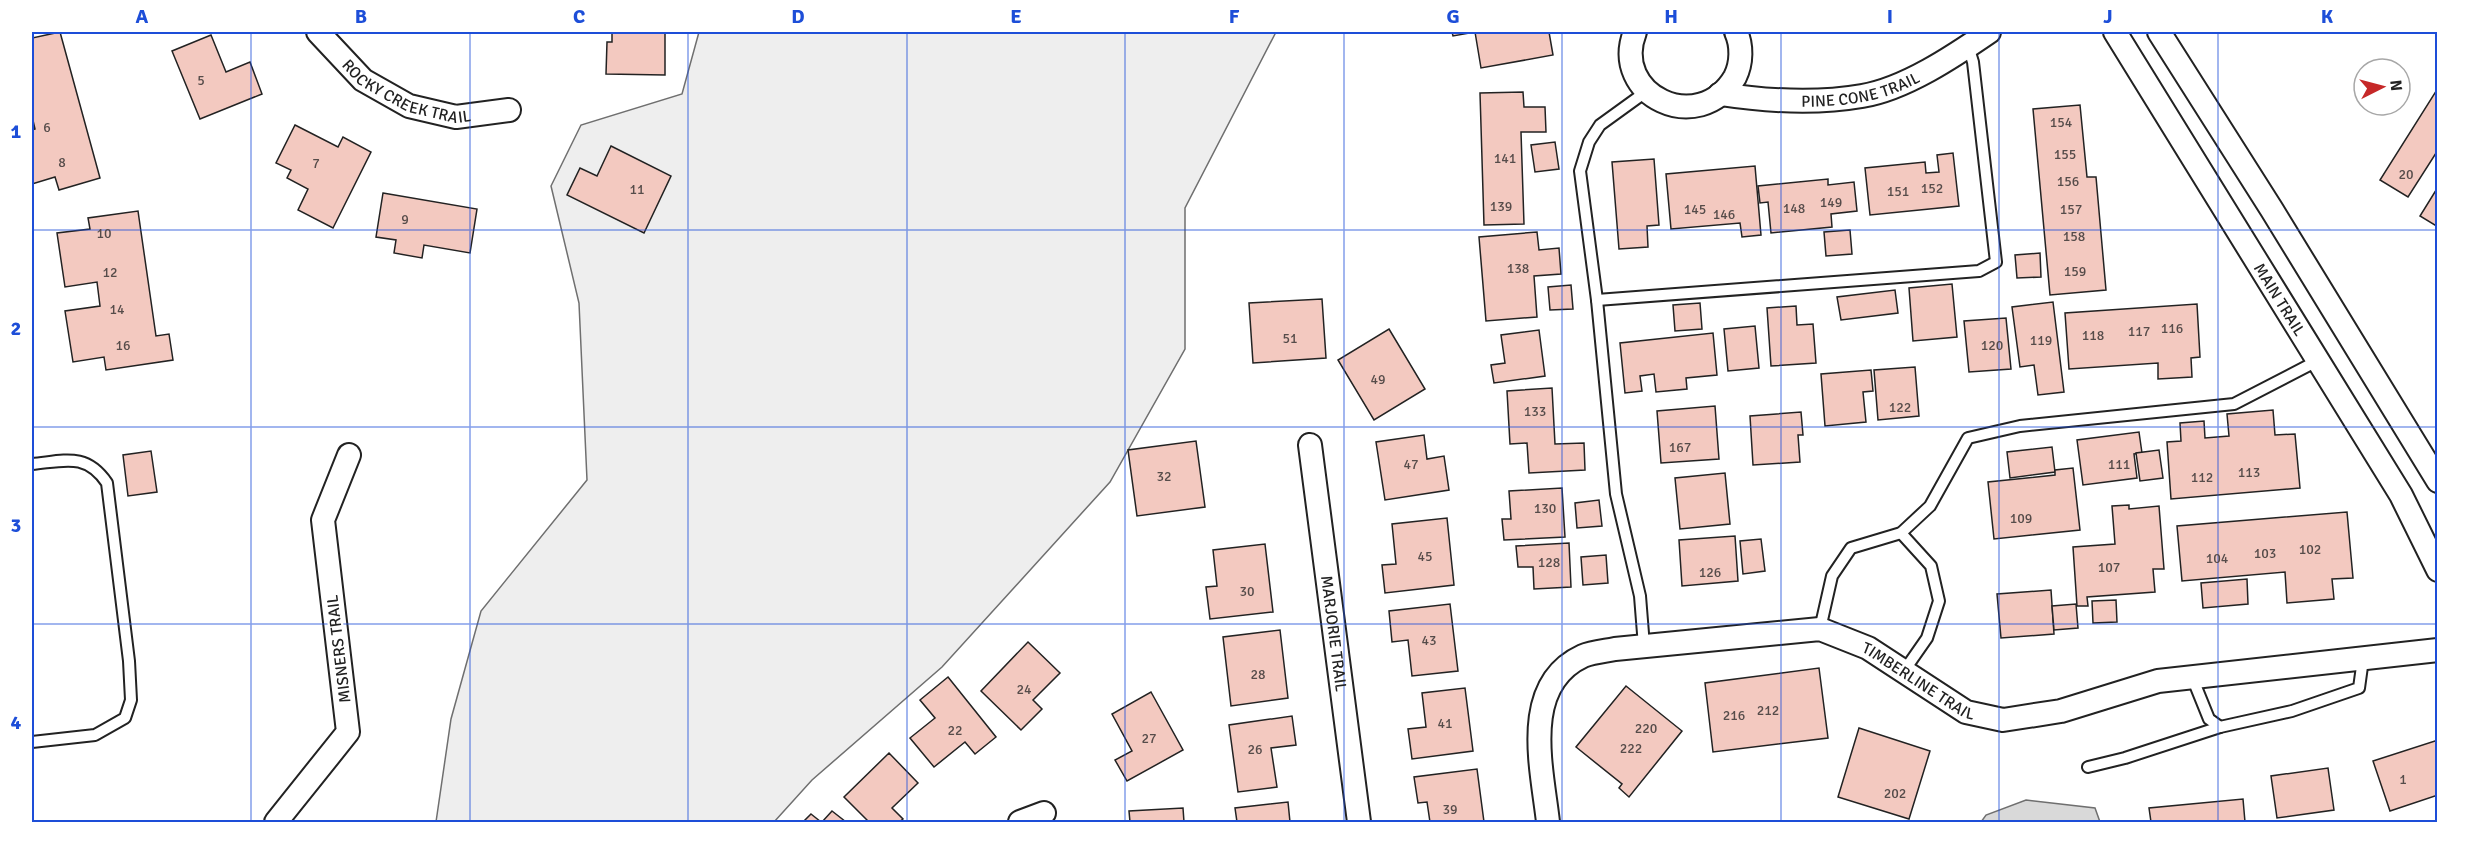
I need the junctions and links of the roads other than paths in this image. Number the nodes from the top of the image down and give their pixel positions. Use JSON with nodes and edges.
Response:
{"nodes":[{"id":1,"x":318,"y":32,"type":"edge"},
{"id":2,"x":1736,"y":32,"type":"edge"},
{"id":3,"x":1989,"y":32,"type":"edge"},
{"id":4,"x":2115,"y":32,"type":"edge"},
{"id":5,"x":2159,"y":32,"type":"edge"},
{"id":6,"x":1630,"y":35,"type":"edge"},
{"id":7,"x":1968,"y":46,"type":"junction"},
{"id":8,"x":1647,"y":91,"type":"junction"},
{"id":9,"x":1720,"y":94,"type":"junction"},
{"id":10,"x":509,"y":110,"type":"dead end"},
{"id":11,"x":1597,"y":300,"type":"junction"},
{"id":12,"x":2320,"y":360,"type":"junction"},
{"id":13,"x":1310,"y":446,"type":"dead end"},
{"id":14,"x":349,"y":455,"type":"dead end"},
{"id":15,"x":32,"y":464,"type":"edge"},
{"id":16,"x":2438,"y":481,"type":"edge"},
{"id":17,"x":1901,"y":533,"type":"junction"},
{"id":18,"x":2438,"y":570,"type":"edge"},
{"id":19,"x":1820,"y":629,"type":"junction"},
{"id":20,"x":1644,"y":646,"type":"junction"},
{"id":21,"x":2438,"y":650,"type":"edge"},
{"id":22,"x":2362,"y":659,"type":"junction"},
{"id":23,"x":1904,"y":671,"type":"junction"},
{"id":24,"x":2192,"y":677,"type":"junction"},
{"id":25,"x":2220,"y":727,"type":"junction"},
{"id":26,"x":32,"y":742,"type":"edge"},
{"id":27,"x":2088,"y":767,"type":"dead end"},
{"id":28,"x":1044,"y":813,"type":"dead end"},
{"id":29,"x":276,"y":822,"type":"edge"},
{"id":30,"x":1020,"y":822,"type":"edge"},
{"id":31,"x":1359,"y":822,"type":"edge"},
{"id":32,"x":1548,"y":822,"type":"edge"}],
"edges":[{"from":1,"to":10,"type":"street","name":"ROCKY CREEK TRAIL"},
{"from":2,"to":9,"type":"street"},
{"from":3,"to":7,"type":"street","name":"PINE CONE TRAIL"},
{"from":4,"to":12,"type":"street","name":"MAIN TRAIL"},
{"from":5,"to":16,"type":"street"},
{"from":6,"to":8,"type":"street"},
{"from":7,"to":9,"type":"street","name":"PINE CONE TRAIL"},
{"from":7,"to":11,"type":"lane"},
{"from":8,"to":9,"type":"street"},
{"from":8,"to":11,"type":"lane"},
{"from":11,"to":20,"type":"lane"},
{"from":12,"to":17,"type":"lane"},
{"from":12,"to":18,"type":"street","name":"MAIN TRAIL"},
{"from":13,"to":31,"type":"street","name":"MARJORIE TRAIL"},
{"from":14,"to":29,"type":"street","name":"MISNERS TRAIL"},
{"from":15,"to":26,"type":"lane"},
{"from":17,"to":19,"type":"lane"},
{"from":17,"to":23,"type":"lane"},
{"from":19,"to":20,"type":"street","name":"TIMBERLINE TRAIL"},
{"from":19,"to":23,"type":"street","name":"TIMBERLINE TRAIL"},
{"from":20,"to":32,"type":"street","name":"TIMBERLINE TRAIL"},
{"from":21,"to":22,"type":"street","name":"TIMBERLINE TRAIL"},
{"from":22,"to":24,"type":"street","name":"TIMBERLINE TRAIL"},
{"from":22,"to":25,"type":"lane"},
{"from":23,"to":24,"type":"street","name":"TIMBERLINE TRAIL"},
{"from":24,"to":25,"type":"lane"},
{"from":25,"to":27,"type":"lane"},
{"from":28,"to":30,"type":"street"}]}
